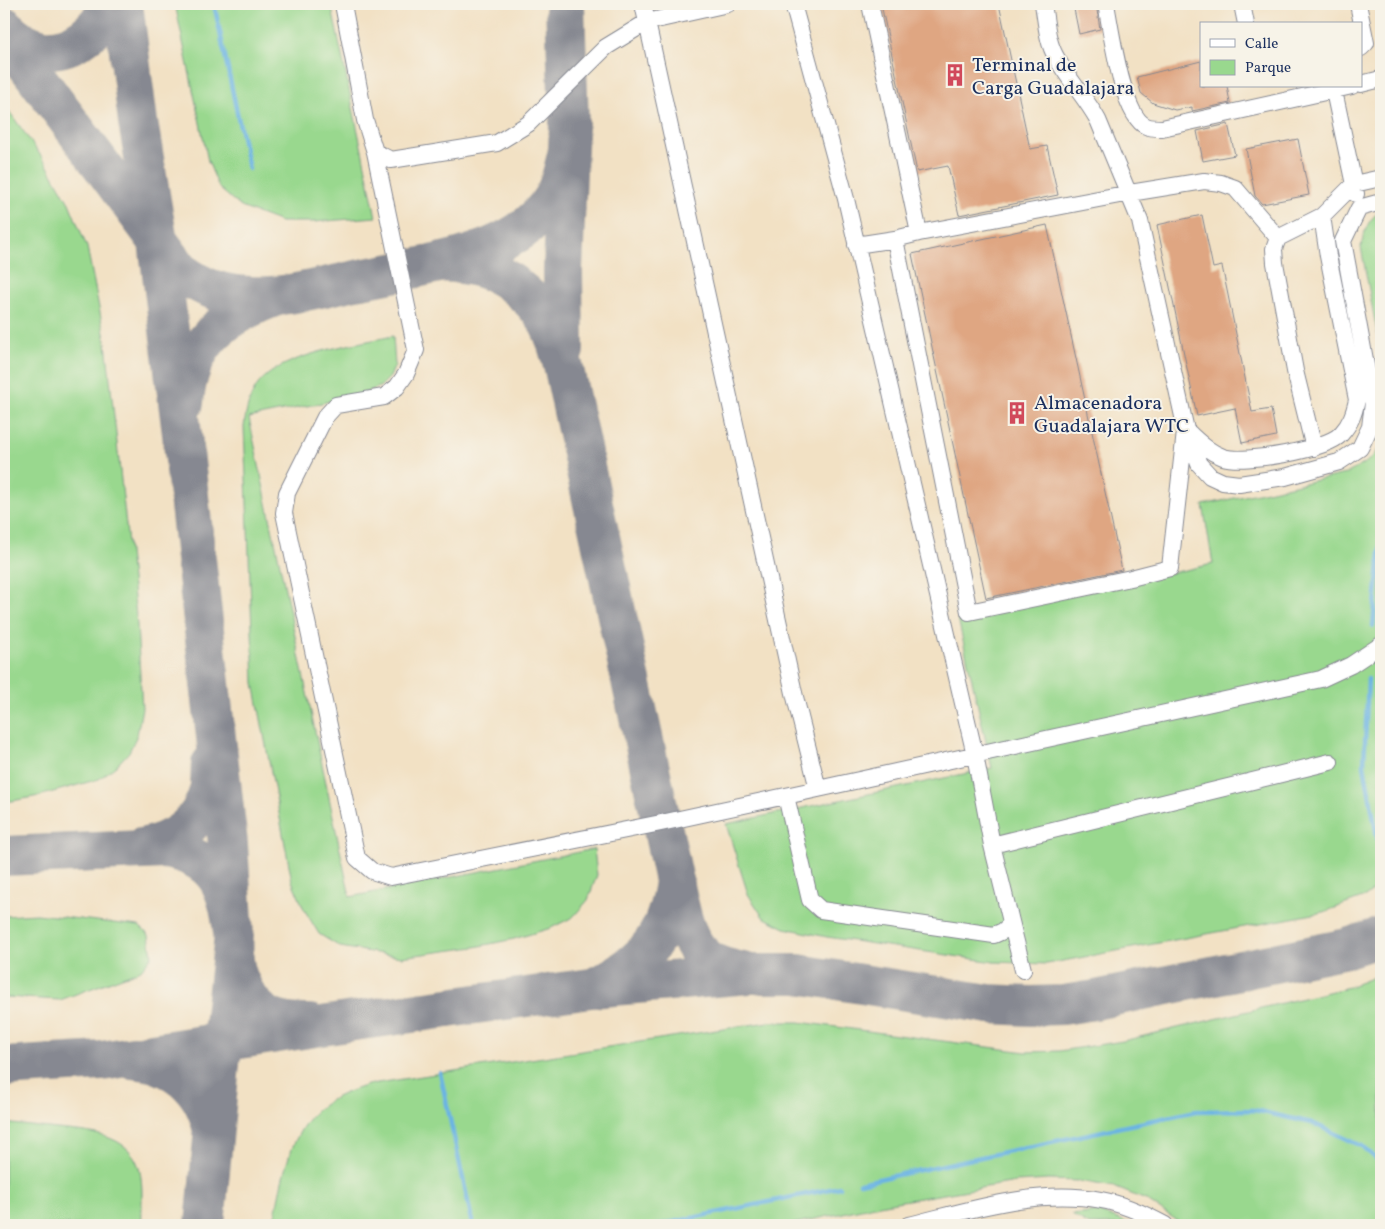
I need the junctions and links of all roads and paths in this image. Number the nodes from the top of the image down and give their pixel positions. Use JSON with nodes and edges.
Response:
{"nodes":[{"id":1,"x":342,"y":4,"type":"edge"},
{"id":2,"x":643,"y":4,"type":"edge"},
{"id":3,"x":728,"y":4,"type":"edge"},
{"id":4,"x":793,"y":4,"type":"edge"},
{"id":5,"x":870,"y":4,"type":"edge"},
{"id":6,"x":1043,"y":4,"type":"edge"},
{"id":7,"x":1106,"y":4,"type":"edge"},
{"id":8,"x":1242,"y":4,"type":"edge"},
{"id":9,"x":1358,"y":4,"type":"edge"},
{"id":10,"x":647,"y":22,"type":"junction"},
{"id":11,"x":1246,"y":22,"type":"edge"},
{"id":12,"x":1362,"y":22,"type":"edge"},
{"id":13,"x":1362,"y":24,"type":"edge"},
{"id":14,"x":1362,"y":47,"type":"edge"},
{"id":15,"x":1381,"y":79,"type":"edge"},
{"id":16,"x":1362,"y":84,"type":"edge"},
{"id":17,"x":1345,"y":88,"type":"edge"},
{"id":18,"x":1334,"y":91,"type":"junction"},
{"id":19,"x":375,"y":152,"type":"junction"},
{"id":20,"x":1381,"y":178,"type":"edge"},
{"id":21,"x":1354,"y":184,"type":"junction"},
{"id":22,"x":1130,"y":193,"type":"junction"},
{"id":23,"x":1381,"y":202,"type":"edge"},
{"id":24,"x":1359,"y":208,"type":"junction"},
{"id":25,"x":1322,"y":216,"type":"junction"},
{"id":26,"x":919,"y":233,"type":"junction"},
{"id":27,"x":1278,"y":238,"type":"junction"},
{"id":28,"x":895,"y":239,"type":"junction"},
{"id":29,"x":856,"y":246,"type":"junction"},
{"id":30,"x":1186,"y":430,"type":"junction"},
{"id":31,"x":1314,"y":448,"type":"junction"},
{"id":32,"x":1381,"y":645,"type":"edge"},
{"id":33,"x":975,"y":755,"type":"junction"},
{"id":34,"x":1330,"y":762,"type":"dead end"},
{"id":35,"x":818,"y":789,"type":"junction"},
{"id":36,"x":786,"y":796,"type":"junction"},
{"id":37,"x":992,"y":845,"type":"junction"},
{"id":38,"x":1011,"y":924,"type":"junction"},
{"id":39,"x":1022,"y":970,"type":"dead end"},
{"id":40,"x":909,"y":1225,"type":"edge"},
{"id":41,"x":1165,"y":1225,"type":"edge"}],
"edges":[{"from":1,"to":19,"type":"lane"},
{"from":2,"to":10,"type":"lane"},
{"from":3,"to":10,"type":"lane"},
{"from":4,"to":29,"type":"lane"},
{"from":5,"to":26,"type":"lane"},
{"from":6,"to":22,"type":"lane"},
{"from":7,"to":18,"type":"lane"},
{"from":8,"to":11,"type":"lane"},
{"from":9,"to":12,"type":"lane"},
{"from":10,"to":19,"type":"lane"},
{"from":10,"to":35,"type":"lane"},
{"from":13,"to":14,"type":"lane"},
{"from":15,"to":16,"type":"lane"},
{"from":17,"to":18,"type":"lane"},
{"from":18,"to":21,"type":"lane"},
{"from":19,"to":36,"type":"lane"},
{"from":20,"to":21,"type":"lane"},
{"from":21,"to":24,"type":"lane"},
{"from":21,"to":25,"type":"lane"},
{"from":22,"to":26,"type":"lane"},
{"from":22,"to":27,"type":"lane"},
{"from":22,"to":30,"type":"lane"},
{"from":23,"to":24,"type":"lane"},
{"from":24,"to":30,"type":"lane"},
{"from":25,"to":27,"type":"lane"},
{"from":25,"to":31,"type":"lane"},
{"from":26,"to":28,"type":"lane"},
{"from":27,"to":31,"type":"lane"},
{"from":28,"to":29,"type":"lane"},
{"from":28,"to":30,"type":"lane"},
{"from":29,"to":33,"type":"lane"},
{"from":30,"to":31,"type":"lane"},
{"from":32,"to":33,"type":"lane"},
{"from":33,"to":35,"type":"lane"},
{"from":33,"to":37,"type":"lane"},
{"from":34,"to":37,"type":"lane"},
{"from":35,"to":36,"type":"lane"},
{"from":36,"to":38,"type":"lane"},
{"from":37,"to":38,"type":"lane"},
{"from":38,"to":39,"type":"lane"},
{"from":40,"to":41,"type":"lane"}]}
